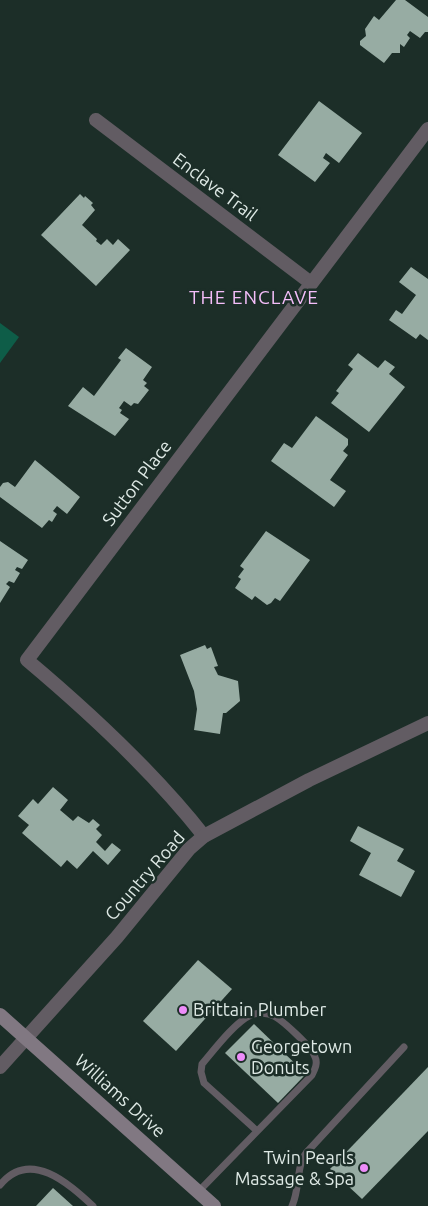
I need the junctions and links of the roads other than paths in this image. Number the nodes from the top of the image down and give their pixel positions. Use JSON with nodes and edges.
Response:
{"nodes":[{"id":1,"x":96,"y":120,"type":"dead end"},
{"id":2,"x":428,"y":129,"type":"edge"},
{"id":3,"x":311,"y":283,"type":"junction"},
{"id":4,"x":428,"y":722,"type":"edge"},
{"id":5,"x":204,"y":836,"type":"junction"},
{"id":6,"x":0,"y":1015,"type":"edge"},
{"id":7,"x":25,"y":1037,"type":"junction"},
{"id":8,"x":404,"y":1047,"type":"dead end"},
{"id":9,"x":0,"y":1067,"type":"edge"},
{"id":10,"x":257,"y":1131,"type":"junction"},
{"id":11,"x":0,"y":1184,"type":"edge"},
{"id":12,"x":198,"y":1192,"type":"junction"},
{"id":13,"x":93,"y":1206,"type":"edge"},
{"id":14,"x":214,"y":1206,"type":"edge"},
{"id":15,"x":292,"y":1206,"type":"edge"}],
"edges":[{"from":1,"to":3,"type":"street","name":"Enclave Trail"},
{"from":2,"to":3,"type":"street","name":"Sutton Place"},
{"from":3,"to":5,"type":"street","name":"Sutton Place"},
{"from":4,"to":5,"type":"street","name":"Country Road"},
{"from":5,"to":7,"type":"street","name":"Country Road"},
{"from":6,"to":7,"type":"main road","name":"Williams Drive"},
{"from":7,"to":9,"type":"street","name":"Country Road"},
{"from":7,"to":12,"type":"main road","name":"Williams Drive"},
{"from":8,"to":15,"type":"lane"},
{"from":10,"to":10,"type":"lane"},
{"from":10,"to":12,"type":"lane"},
{"from":11,"to":13,"type":"lane"},
{"from":12,"to":14,"type":"main road","name":"Williams Drive"}]}
